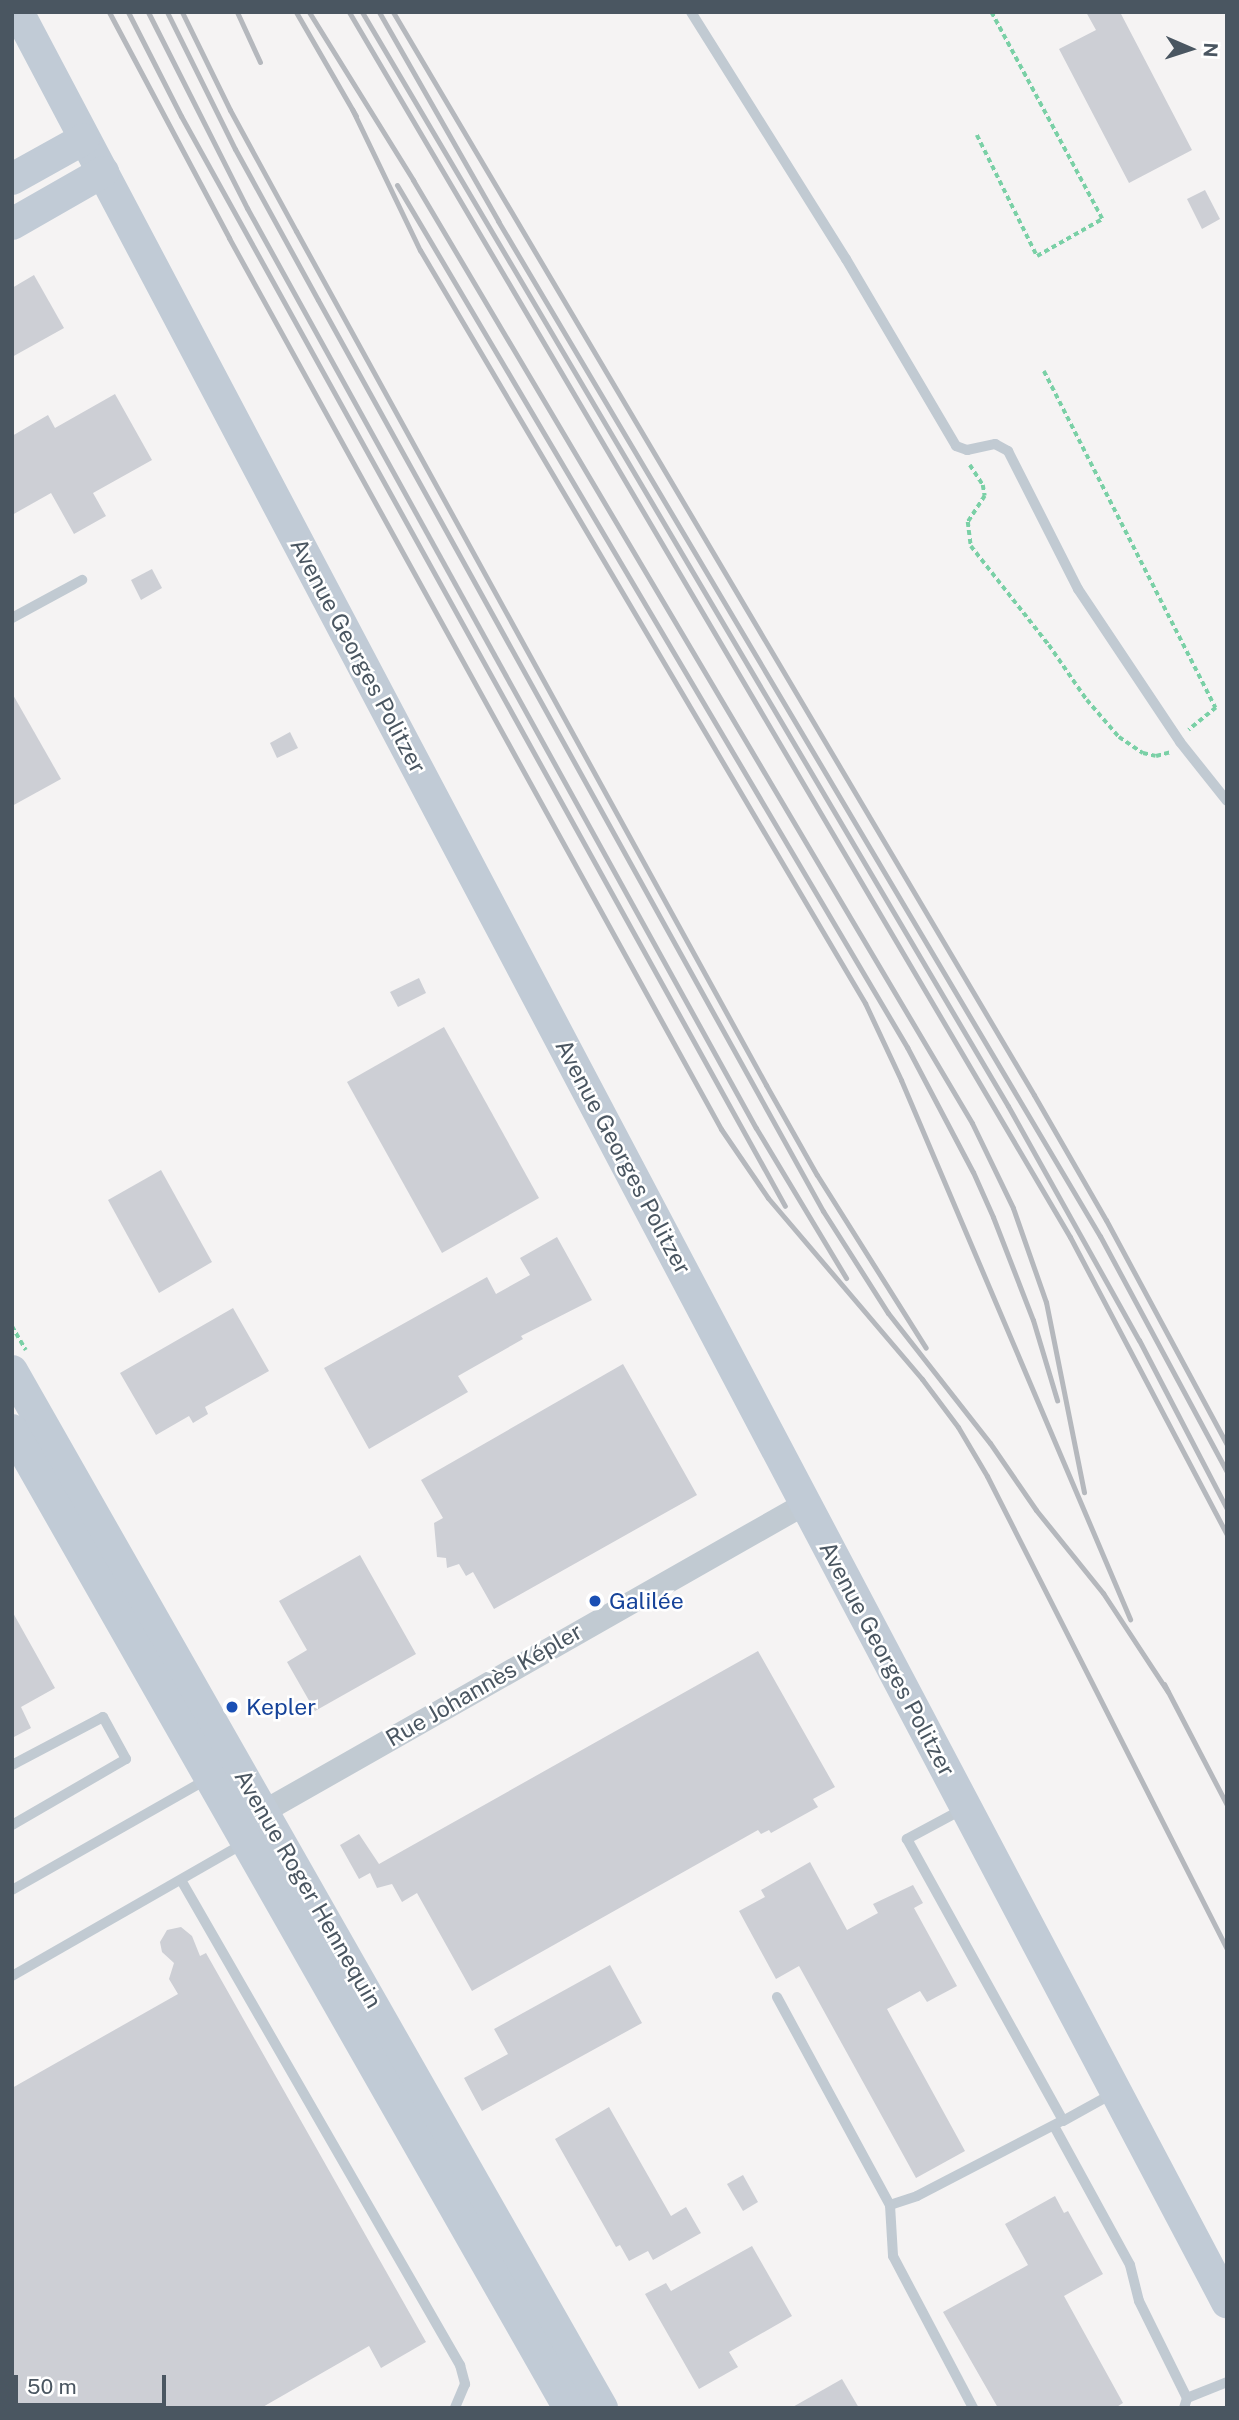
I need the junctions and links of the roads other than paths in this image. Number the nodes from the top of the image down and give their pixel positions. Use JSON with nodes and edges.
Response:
{"nodes":[{"id":1,"x":18,"y":12,"type":"edge"},
{"id":2,"x":691,"y":12,"type":"edge"},
{"id":3,"x":84,"y":138,"type":"junction"},
{"id":4,"x":103,"y":172,"type":"junction"},
{"id":5,"x":12,"y":178,"type":"edge"},
{"id":6,"x":12,"y":224,"type":"edge"},
{"id":7,"x":82,"y":580,"type":"dead end"},
{"id":8,"x":12,"y":618,"type":"edge"},
{"id":9,"x":1227,"y":801,"type":"edge"},
{"id":10,"x":12,"y":1371,"type":"edge"},
{"id":11,"x":12,"y":1430,"type":"edge"},
{"id":12,"x":805,"y":1503,"type":"junction"},
{"id":13,"x":12,"y":1765,"type":"edge"},
{"id":14,"x":210,"y":1778,"type":"junction"},
{"id":15,"x":966,"y":1807,"type":"junction"},
{"id":16,"x":12,"y":1825,"type":"edge"},
{"id":17,"x":249,"y":1826,"type":"junction"},
{"id":18,"x":181,"y":1880,"type":"junction"},
{"id":19,"x":12,"y":1890,"type":"edge"},
{"id":20,"x":12,"y":1976,"type":"edge"},
{"id":21,"x":777,"y":1997,"type":"dead end"},
{"id":22,"x":1116,"y":2091,"type":"junction"},
{"id":23,"x":1058,"y":2123,"type":"junction"},
{"id":24,"x":890,"y":2206,"type":"junction"},
{"id":25,"x":1227,"y":2302,"type":"edge"},
{"id":26,"x":1227,"y":2382,"type":"edge"},
{"id":27,"x":1185,"y":2403,"type":"edge"},
{"id":28,"x":455,"y":2408,"type":"edge"},
{"id":29,"x":569,"y":2408,"type":"edge"},
{"id":30,"x":602,"y":2408,"type":"edge"},
{"id":31,"x":973,"y":2408,"type":"edge"}],
"edges":[{"from":1,"to":3,"type":"street","name":"Avenue Georges Politzer"},
{"from":2,"to":9,"type":"lane"},
{"from":3,"to":4,"type":"street","name":"Avenue Georges Politzer"},
{"from":3,"to":5,"type":"street"},
{"from":4,"to":6,"type":"street"},
{"from":4,"to":12,"type":"street","name":"Avenue Georges Politzer"},
{"from":7,"to":8,"type":"lane"},
{"from":10,"to":17,"type":"street","name":"Avenue Roger Hennequin"},
{"from":11,"to":14,"type":"street","name":"Avenue Roger Hennequin"},
{"from":12,"to":15,"type":"street","name":"Avenue Georges Politzer"},
{"from":12,"to":17,"type":"street","name":"Rue Johannès Képler"},
{"from":13,"to":16,"type":"lane"},
{"from":14,"to":17,"type":"street","name":"Avenue Roger Hennequin"},
{"from":14,"to":19,"type":"lane"},
{"from":15,"to":22,"type":"street","name":"Avenue Georges Politzer"},
{"from":15,"to":23,"type":"lane"},
{"from":17,"to":18,"type":"lane"},
{"from":17,"to":29,"type":"street","name":"Avenue Roger Hennequin"},
{"from":17,"to":30,"type":"street","name":"Avenue Roger Hennequin"},
{"from":18,"to":20,"type":"lane"},
{"from":18,"to":28,"type":"lane"},
{"from":21,"to":24,"type":"lane"},
{"from":22,"to":23,"type":"lane"},
{"from":22,"to":25,"type":"street","name":"Avenue Georges Politzer"},
{"from":23,"to":24,"type":"lane"},
{"from":23,"to":27,"type":"lane"},
{"from":24,"to":31,"type":"lane"},
{"from":26,"to":27,"type":"lane"}]}
